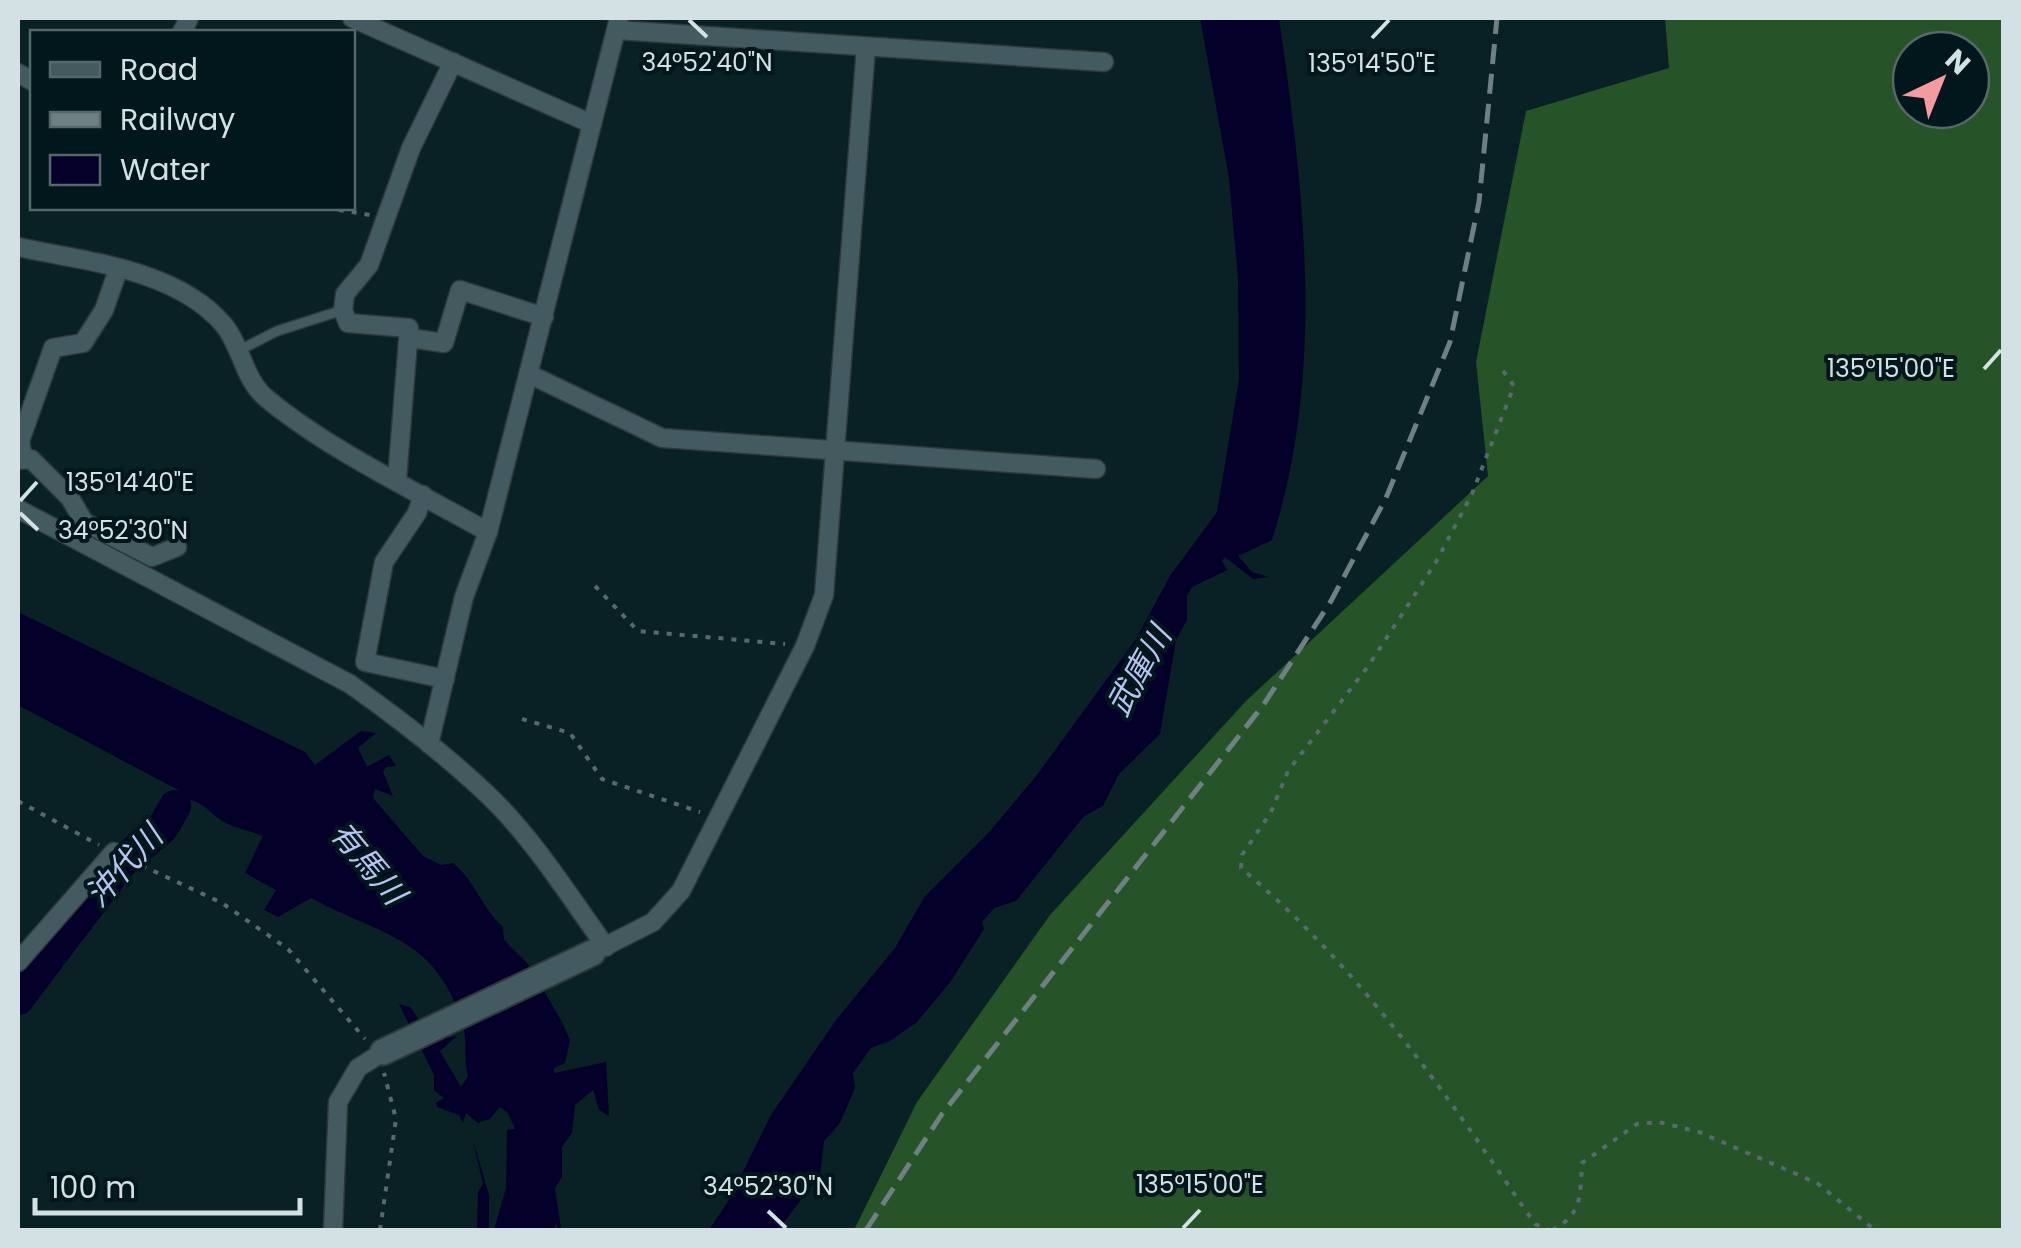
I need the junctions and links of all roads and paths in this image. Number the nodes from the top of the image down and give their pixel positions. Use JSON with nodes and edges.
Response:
{"nodes":[{"id":1,"x":352,"y":18,"type":"edge"},
{"id":2,"x":618,"y":24,"type":"edge"},
{"id":3,"x":866,"y":47,"type":"junction"},
{"id":4,"x":453,"y":62,"type":"junction"},
{"id":5,"x":1104,"y":62,"type":"dead end"},
{"id":6,"x":592,"y":124,"type":"junction"},
{"id":7,"x":339,"y":210,"type":"edge"},
{"id":8,"x":385,"y":217,"type":"junction"},
{"id":9,"x":18,"y":247,"type":"edge"},
{"id":10,"x":118,"y":270,"type":"junction"},
{"id":11,"x":342,"y":310,"type":"junction"},
{"id":12,"x":544,"y":317,"type":"junction"},
{"id":13,"x":409,"y":338,"type":"junction"},
{"id":14,"x":240,"y":350,"type":"junction"},
{"id":15,"x":1503,"y":371,"type":"dead end"},
{"id":16,"x":529,"y":374,"type":"junction"},
{"id":17,"x":835,"y":452,"type":"junction"},
{"id":18,"x":20,"y":459,"type":"edge"},
{"id":19,"x":1096,"y":469,"type":"dead end"},
{"id":20,"x":397,"y":480,"type":"junction"},
{"id":21,"x":423,"y":495,"type":"junction"},
{"id":22,"x":18,"y":509,"type":"edge"},
{"id":23,"x":488,"y":532,"type":"junction"},
{"id":24,"x":177,"y":547,"type":"dead end"},
{"id":25,"x":595,"y":586,"type":"dead end"},
{"id":26,"x":805,"y":646,"type":"junction"},
{"id":27,"x":446,"y":678,"type":"junction"},
{"id":28,"x":522,"y":719,"type":"dead end"},
{"id":29,"x":429,"y":744,"type":"junction"},
{"id":30,"x":18,"y":801,"type":"edge"},
{"id":31,"x":718,"y":818,"type":"junction"},
{"id":32,"x":117,"y":854,"type":"junction"},
{"id":33,"x":599,"y":950,"type":"junction"},
{"id":34,"x":18,"y":962,"type":"edge"},
{"id":35,"x":380,"y":1054,"type":"junction"},
{"id":36,"x":332,"y":1230,"type":"edge"},
{"id":37,"x":380,"y":1230,"type":"edge"},
{"id":38,"x":1550,"y":1230,"type":"edge"},
{"id":39,"x":1874,"y":1230,"type":"edge"}],
"edges":[{"from":1,"to":4,"type":"street"},
{"from":2,"to":3,"type":"street"},
{"from":2,"to":6,"type":"street"},
{"from":3,"to":5,"type":"street"},
{"from":3,"to":17,"type":"street"},
{"from":4,"to":6,"type":"street"},
{"from":4,"to":8,"type":"street"},
{"from":6,"to":12,"type":"street"},
{"from":7,"to":8,"type":"path"},
{"from":8,"to":11,"type":"street"},
{"from":9,"to":10,"type":"street"},
{"from":10,"to":14,"type":"street"},
{"from":10,"to":18,"type":"street"},
{"from":11,"to":13,"type":"street"},
{"from":11,"to":14,"type":"lane"},
{"from":12,"to":13,"type":"street"},
{"from":12,"to":16,"type":"street"},
{"from":13,"to":20,"type":"street"},
{"from":14,"to":20,"type":"street"},
{"from":15,"to":38,"type":"path"},
{"from":16,"to":17,"type":"street"},
{"from":16,"to":23,"type":"street"},
{"from":17,"to":19,"type":"street"},
{"from":17,"to":26,"type":"street"},
{"from":18,"to":24,"type":"street"},
{"from":20,"to":21,"type":"street"},
{"from":21,"to":23,"type":"street"},
{"from":21,"to":27,"type":"street"},
{"from":22,"to":29,"type":"street"},
{"from":23,"to":27,"type":"street"},
{"from":25,"to":26,"type":"path"},
{"from":26,"to":31,"type":"street"},
{"from":27,"to":29,"type":"street"},
{"from":28,"to":31,"type":"path"},
{"from":29,"to":33,"type":"street"},
{"from":30,"to":32,"type":"path"},
{"from":31,"to":33,"type":"street"},
{"from":32,"to":34,"type":"street"},
{"from":32,"to":35,"type":"path"},
{"from":33,"to":35,"type":"street"},
{"from":35,"to":36,"type":"street"},
{"from":35,"to":37,"type":"path"},
{"from":38,"to":39,"type":"path"}]}
